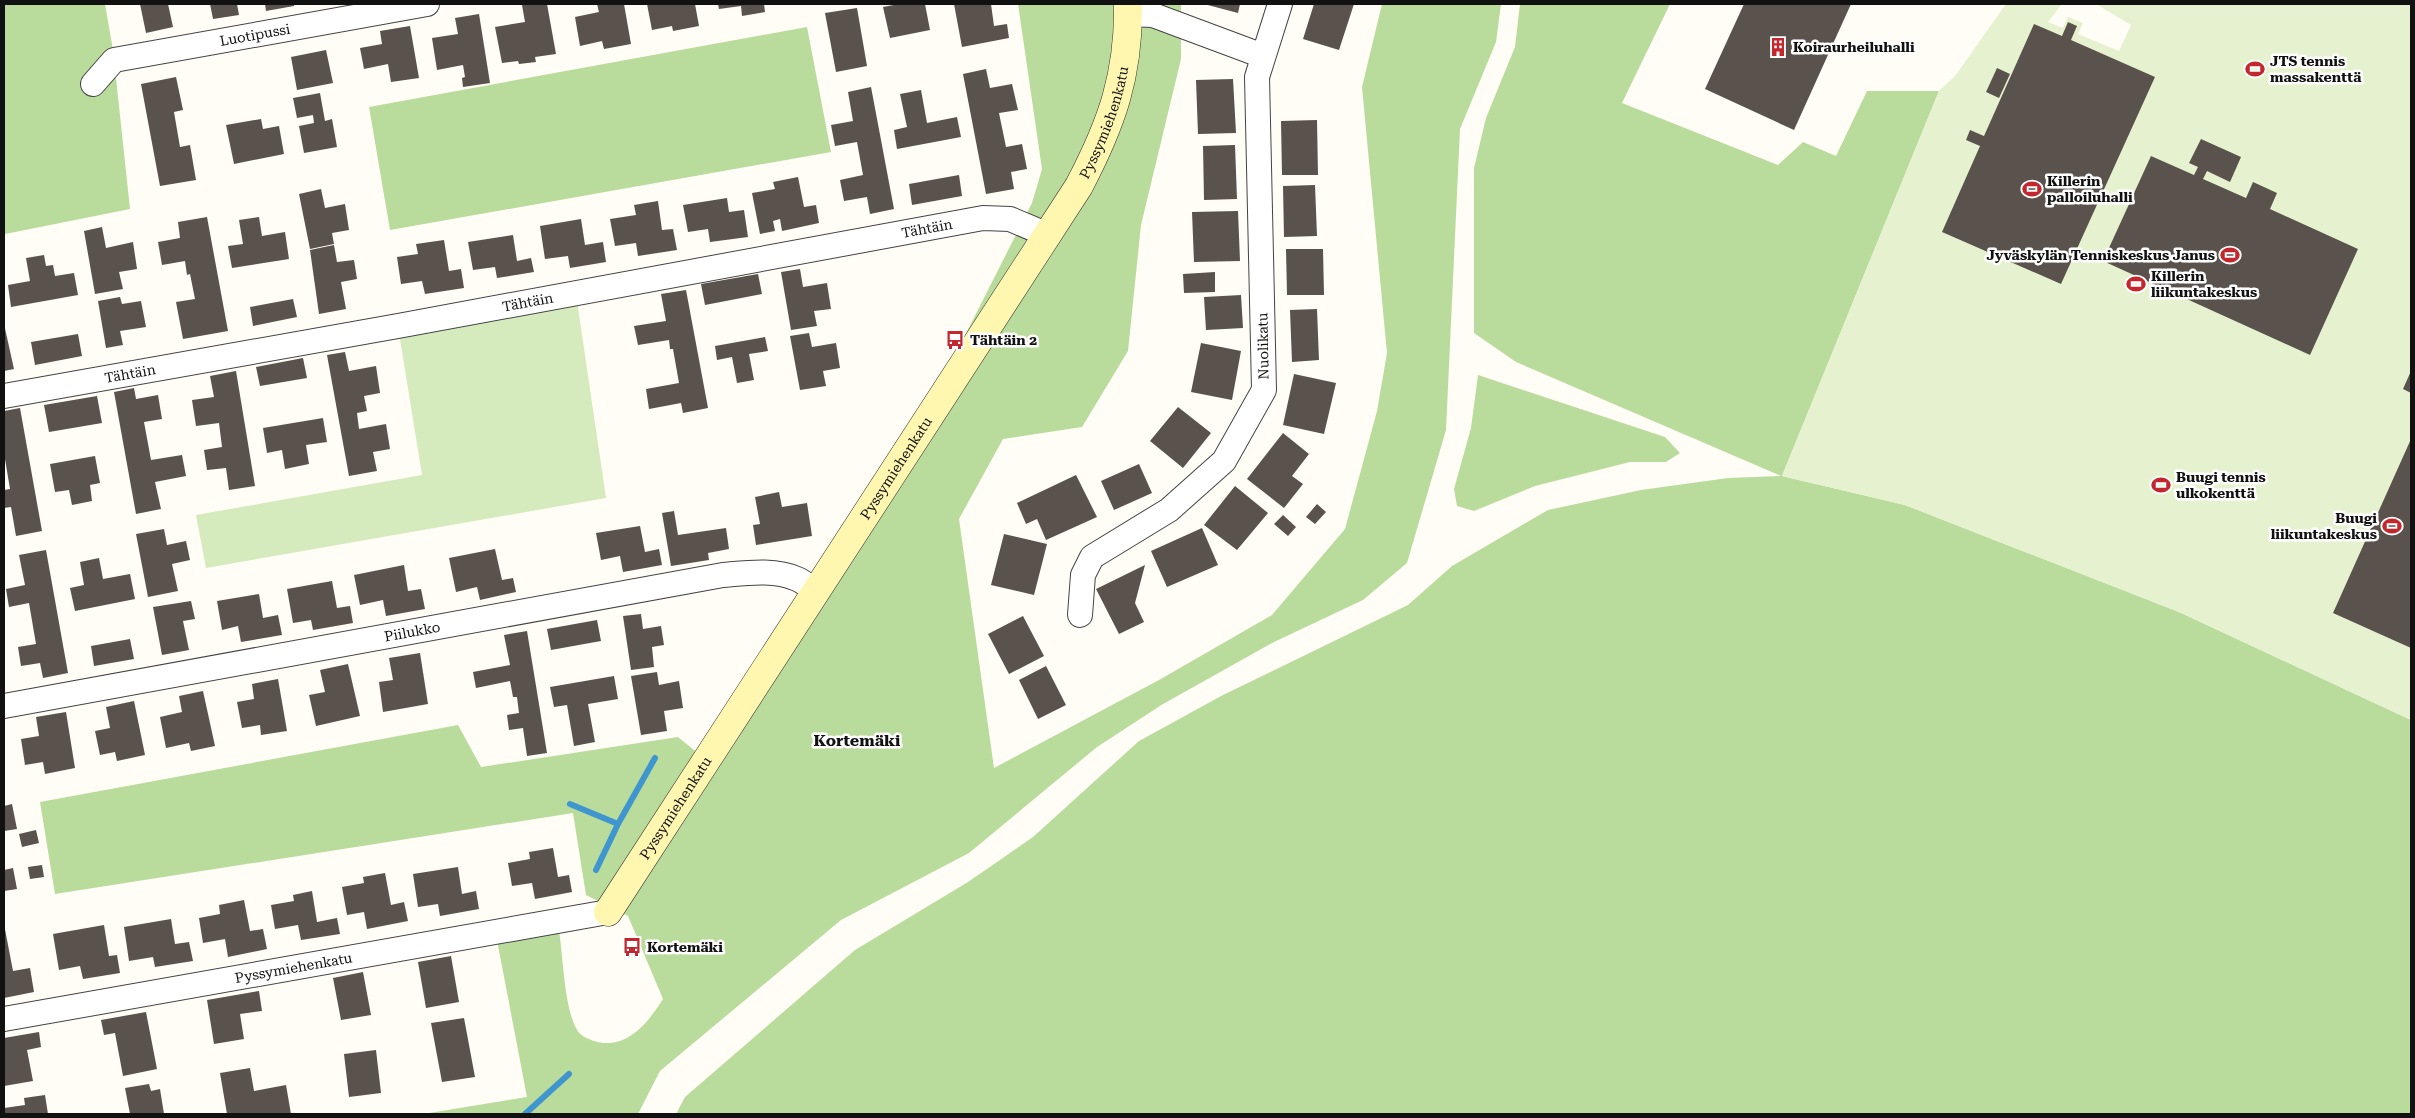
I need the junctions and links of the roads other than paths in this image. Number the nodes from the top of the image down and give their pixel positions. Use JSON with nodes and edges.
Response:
{"nodes":[{"id":1,"x":427,"y":4,"type":"edge"},
{"id":2,"x":1280,"y":4,"type":"edge"},
{"id":3,"x":1129,"y":9,"type":"edge"},
{"id":4,"x":1263,"y":56,"type":"junction"},
{"id":5,"x":92,"y":84,"type":"dead end"},
{"id":6,"x":1048,"y":235,"type":"junction"},
{"id":7,"x":4,"y":396,"type":"edge"},
{"id":8,"x":817,"y":592,"type":"junction"},
{"id":9,"x":1080,"y":616,"type":"dead end"},
{"id":10,"x":4,"y":706,"type":"edge"},
{"id":11,"x":608,"y":912,"type":"joint"},
{"id":12,"x":4,"y":1018,"type":"edge"}],
"edges":[{"from":1,"to":5,"type":"street","name":"Luotipussi"},
{"from":2,"to":4,"type":"street","name":"Nuolikatu"},
{"from":3,"to":4,"type":"street"},
{"from":3,"to":6,"type":"street","name":"Pyssymiehenkatu"},
{"from":4,"to":9,"type":"street","name":"Nuolikatu"},
{"from":6,"to":7,"type":"street","name":"Tähtäin"},
{"from":6,"to":8,"type":"street","name":"Pyssymiehenkatu"},
{"from":8,"to":10,"type":"street","name":"Piilukko"},
{"from":8,"to":11,"type":"street","name":"Pyssymiehenkatu"},
{"from":11,"to":12,"type":"street","name":"Pyssymiehenkatu"}]}
